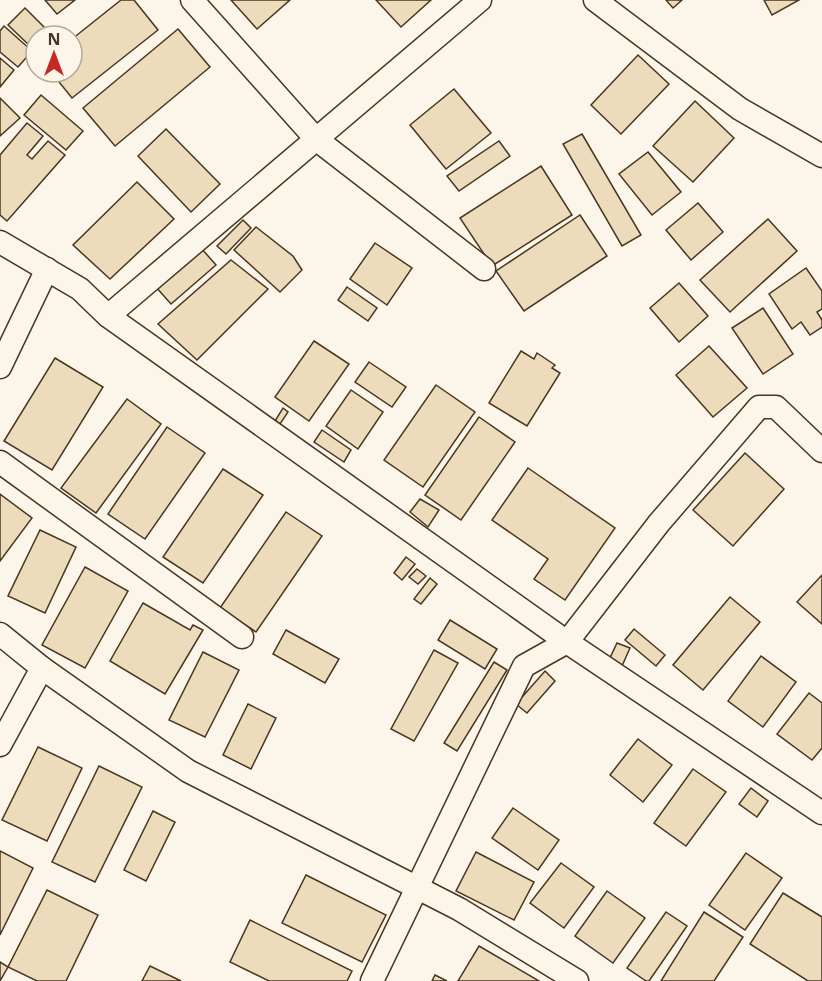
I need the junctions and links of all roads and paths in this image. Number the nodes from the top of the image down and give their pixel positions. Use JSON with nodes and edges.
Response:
{"nodes":[{"id":1,"x":192,"y":0,"type":"edge"},
{"id":2,"x":480,"y":0,"type":"edge"},
{"id":3,"x":595,"y":0,"type":"edge"},
{"id":4,"x":316,"y":139,"type":"junction"},
{"id":5,"x":822,"y":156,"type":"edge"},
{"id":6,"x":0,"y":242,"type":"edge"},
{"id":7,"x":47,"y":269,"type":"junction"},
{"id":8,"x":484,"y":269,"type":"dead end"},
{"id":9,"x":108,"y":316,"type":"junction"},
{"id":10,"x":0,"y":367,"type":"edge"},
{"id":11,"x":822,"y":451,"type":"edge"},
{"id":12,"x":0,"y":462,"type":"edge"},
{"id":13,"x":0,"y":634,"type":"edge"},
{"id":14,"x":242,"y":637,"type":"dead end"},
{"id":15,"x":567,"y":642,"type":"junction"},
{"id":16,"x":42,"y":668,"type":"junction"},
{"id":17,"x":0,"y":745,"type":"edge"},
{"id":18,"x":822,"y":813,"type":"edge"},
{"id":19,"x":415,"y":887,"type":"junction"},
{"id":20,"x":372,"y":981,"type":"edge"},
{"id":21,"x":577,"y":981,"type":"edge"}],
"edges":[{"from":1,"to":4,"type":"street"},
{"from":2,"to":4,"type":"street"},
{"from":3,"to":5,"type":"street"},
{"from":4,"to":8,"type":"street"},
{"from":4,"to":9,"type":"street"},
{"from":6,"to":7,"type":"street"},
{"from":7,"to":9,"type":"street"},
{"from":7,"to":10,"type":"street"},
{"from":9,"to":15,"type":"street"},
{"from":11,"to":15,"type":"street"},
{"from":12,"to":14,"type":"street"},
{"from":13,"to":16,"type":"street"},
{"from":15,"to":18,"type":"street"},
{"from":15,"to":19,"type":"street"},
{"from":16,"to":17,"type":"street"},
{"from":16,"to":19,"type":"street"},
{"from":19,"to":20,"type":"street"},
{"from":19,"to":21,"type":"street"}]}
